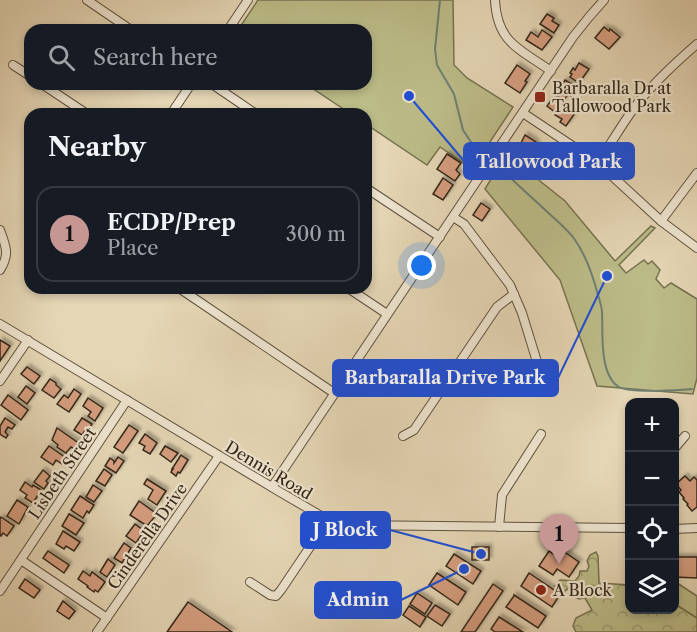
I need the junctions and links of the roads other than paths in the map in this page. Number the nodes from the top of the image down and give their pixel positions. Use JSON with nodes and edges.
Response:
{"nodes":[{"id":1,"x":87,"y":0,"type":"edge"},
{"id":2,"x":495,"y":0,"type":"edge"},
{"id":3,"x":604,"y":0,"type":"edge"},
{"id":4,"x":246,"y":1,"type":"edge"},
{"id":5,"x":122,"y":24,"type":"edge"},
{"id":6,"x":232,"y":24,"type":"edge"},
{"id":7,"x":697,"y":44,"type":"edge"},
{"id":8,"x":13,"y":65,"type":"dead end"},
{"id":9,"x":551,"y":71,"type":"junction"},
{"id":10,"x":24,"y":72,"type":"edge"},
{"id":11,"x":51,"y":90,"type":"edge"},
{"id":12,"x":187,"y":90,"type":"edge"},
{"id":13,"x":221,"y":90,"type":"edge"},
{"id":14,"x":78,"y":108,"type":"edge"},
{"id":15,"x":175,"y":108,"type":"edge"},
{"id":16,"x":247,"y":108,"type":"edge"},
{"id":17,"x":523,"y":112,"type":"junction"},
{"id":18,"x":598,"y":163,"type":"junction"},
{"id":19,"x":697,"y":173,"type":"edge"},
{"id":20,"x":372,"y":192,"type":"edge"},
{"id":21,"x":453,"y":217,"type":"junction"},
{"id":22,"x":661,"y":221,"type":"junction"},
{"id":23,"x":0,"y":230,"type":"edge"},
{"id":24,"x":440,"y":237,"type":"junction"},
{"id":25,"x":697,"y":248,"type":"edge"},
{"id":26,"x":0,"y":270,"type":"edge"},
{"id":27,"x":188,"y":294,"type":"edge"},
{"id":28,"x":357,"y":294,"type":"edge"},
{"id":29,"x":514,"y":294,"type":"junction"},
{"id":30,"x":387,"y":314,"type":"junction"},
{"id":31,"x":0,"y":324,"type":"edge"},
{"id":32,"x":28,"y":340,"type":"junction"},
{"id":33,"x":538,"y":365,"type":"dead end"},
{"id":34,"x":0,"y":381,"type":"edge"},
{"id":35,"x":334,"y":393,"type":"junction"},
{"id":36,"x":127,"y":400,"type":"junction"},
{"id":37,"x":541,"y":434,"type":"dead end"},
{"id":38,"x":403,"y":436,"type":"dead end"},
{"id":39,"x":685,"y":436,"type":"dead end"},
{"id":40,"x":679,"y":444,"type":"edge"},
{"id":41,"x":219,"y":456,"type":"junction"},
{"id":42,"x":272,"y":487,"type":"junction"},
{"id":43,"x":327,"y":520,"type":"junction"},
{"id":44,"x":500,"y":527,"type":"junction"},
{"id":45,"x":625,"y":528,"type":"edge"},
{"id":46,"x":697,"y":528,"type":"edge"},
{"id":47,"x":679,"y":529,"type":"edge"},
{"id":48,"x":21,"y":560,"type":"junction"},
{"id":49,"x":249,"y":582,"type":"dead end"},
{"id":50,"x":0,"y":591,"type":"edge"},
{"id":51,"x":107,"y":618,"type":"junction"},
{"id":52,"x":97,"y":632,"type":"edge"}],
"edges":[{"from":1,"to":5,"type":"street"},
{"from":2,"to":9,"type":"street"},
{"from":3,"to":9,"type":"street"},
{"from":4,"to":6,"type":"street"},
{"from":7,"to":18,"type":"street"},
{"from":8,"to":10,"type":"street"},
{"from":9,"to":17,"type":"street"},
{"from":11,"to":14,"type":"street"},
{"from":12,"to":15,"type":"street"},
{"from":13,"to":16,"type":"street"},
{"from":17,"to":18,"type":"street"},
{"from":17,"to":21,"type":"street"},
{"from":18,"to":22,"type":"street"},
{"from":19,"to":22,"type":"street"},
{"from":20,"to":24,"type":"street"},
{"from":21,"to":24,"type":"street"},
{"from":21,"to":29,"type":"street"},
{"from":22,"to":25,"type":"street"},
{"from":23,"to":26,"type":"street"},
{"from":24,"to":30,"type":"street"},
{"from":27,"to":35,"type":"street"},
{"from":28,"to":30,"type":"street"},
{"from":29,"to":33,"type":"street"},
{"from":29,"to":38,"type":"street"},
{"from":30,"to":35,"type":"street"},
{"from":31,"to":32,"type":"street","name":"Dennis Road"},
{"from":32,"to":34,"type":"street"},
{"from":32,"to":36,"type":"street","name":"Dennis Road"},
{"from":35,"to":42,"type":"street"},
{"from":36,"to":41,"type":"street","name":"Dennis Road"},
{"from":36,"to":48,"type":"street","name":"Lisbeth Street"},
{"from":37,"to":44,"type":"street"},
{"from":39,"to":40,"type":"street"},
{"from":41,"to":42,"type":"street","name":"Dennis Road"},
{"from":41,"to":51,"type":"street","name":"Cinderella Drive"},
{"from":42,"to":43,"type":"street","name":"Dennis Road"},
{"from":43,"to":44,"type":"street","name":"Dennis Road"},
{"from":43,"to":49,"type":"street"},
{"from":44,"to":45,"type":"street","name":"Dennis Road"},
{"from":46,"to":47,"type":"street"},
{"from":48,"to":50,"type":"street","name":"Lisbeth Street"},
{"from":48,"to":51,"type":"street"},
{"from":51,"to":52,"type":"street","name":"Cinderella Drive"}]}
